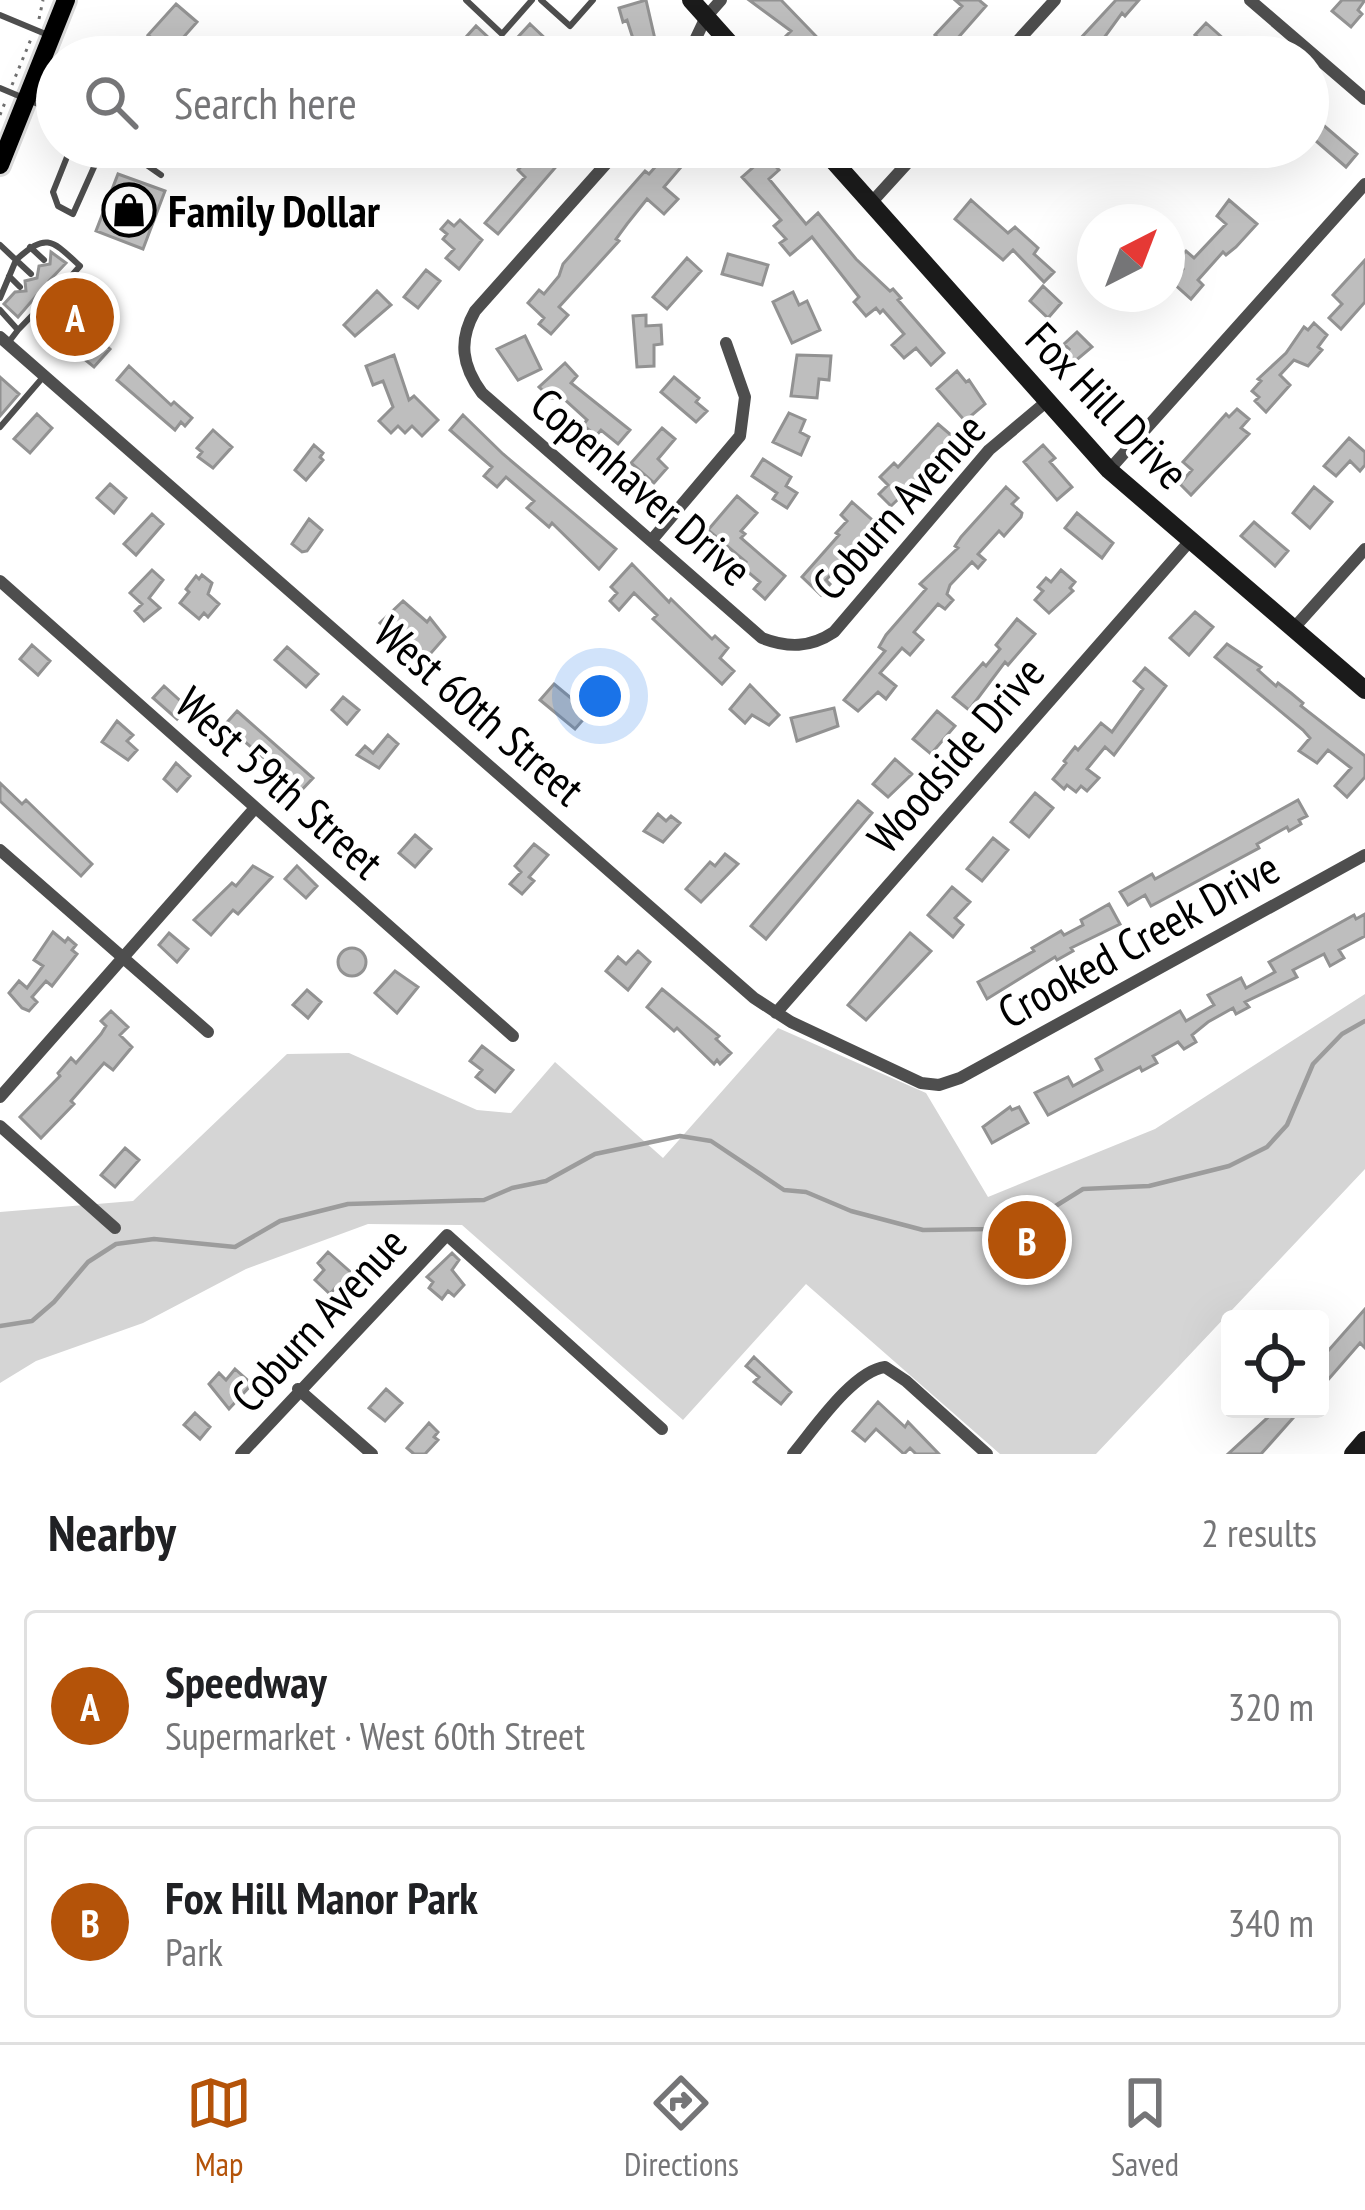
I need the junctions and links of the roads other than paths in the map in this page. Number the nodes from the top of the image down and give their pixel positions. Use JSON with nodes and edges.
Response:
{"nodes":[{"id":1,"x":66,"y":0,"type":"edge"},
{"id":2,"x":466,"y":0,"type":"edge"},
{"id":3,"x":537,"y":0,"type":"edge"},
{"id":4,"x":593,"y":0,"type":"edge"},
{"id":5,"x":691,"y":0,"type":"edge"},
{"id":6,"x":721,"y":0,"type":"edge"},
{"id":7,"x":1055,"y":0,"type":"edge"},
{"id":8,"x":1250,"y":0,"type":"edge"},
{"id":9,"x":0,"y":15,"type":"edge"},
{"id":10,"x":706,"y":16,"type":"junction"},
{"id":11,"x":43,"y":33,"type":"junction"},
{"id":12,"x":42,"y":36,"type":"edge"},
{"id":13,"x":696,"y":36,"type":"edge"},
{"id":14,"x":724,"y":36,"type":"edge"},
{"id":15,"x":1022,"y":36,"type":"edge"},
{"id":16,"x":1292,"y":36,"type":"edge"},
{"id":17,"x":36,"y":50,"type":"edge"},
{"id":18,"x":1329,"y":68,"type":"edge"},
{"id":19,"x":0,"y":88,"type":"edge"},
{"id":20,"x":17,"y":96,"type":"junction"},
{"id":21,"x":1365,"y":99,"type":"edge"},
{"id":22,"x":36,"y":104,"type":"edge"},
{"id":23,"x":0,"y":165,"type":"edge"},
{"id":24,"x":63,"y":168,"type":"edge"},
{"id":25,"x":94,"y":168,"type":"edge"},
{"id":26,"x":151,"y":168,"type":"edge"},
{"id":27,"x":602,"y":168,"type":"edge"},
{"id":28,"x":840,"y":168,"type":"edge"},
{"id":29,"x":903,"y":168,"type":"edge"},
{"id":30,"x":161,"y":175,"type":"dead end"},
{"id":31,"x":1365,"y":184,"type":"edge"},
{"id":32,"x":871,"y":203,"type":"junction"},
{"id":33,"x":0,"y":245,"type":"edge"},
{"id":34,"x":30,"y":247,"type":"junction"},
{"id":35,"x":16,"y":260,"type":"junction"},
{"id":36,"x":44,"y":260,"type":"dead end"},
{"id":37,"x":58,"y":272,"type":"dead end"},
{"id":38,"x":31,"y":274,"type":"dead end"},
{"id":39,"x":9,"y":276,"type":"junction"},
{"id":40,"x":67,"y":280,"type":"junction"},
{"id":41,"x":20,"y":287,"type":"dead end"},
{"id":42,"x":4,"y":288,"type":"junction"},
{"id":43,"x":59,"y":290,"type":"dead end"},
{"id":44,"x":12,"y":295,"type":"dead end"},
{"id":45,"x":0,"y":298,"type":"edge"},
{"id":46,"x":33,"y":299,"type":"dead end"},
{"id":47,"x":26,"y":307,"type":"dead end"},
{"id":48,"x":0,"y":310,"type":"edge"},
{"id":49,"x":33,"y":315,"type":"junction"},
{"id":50,"x":19,"y":330,"type":"junction"},
{"id":51,"x":4,"y":340,"type":"edge"},
{"id":52,"x":726,"y":343,"type":"dead end"},
{"id":53,"x":44,"y":376,"type":"junction"},
{"id":54,"x":1046,"y":402,"type":"junction"},
{"id":55,"x":0,"y":427,"type":"edge"},
{"id":56,"x":1109,"y":470,"type":"junction"},
{"id":57,"x":651,"y":541,"type":"junction"},
{"id":58,"x":1189,"y":542,"type":"junction"},
{"id":59,"x":1365,"y":549,"type":"edge"},
{"id":60,"x":0,"y":581,"type":"edge"},
{"id":61,"x":1293,"y":629,"type":"junction"},
{"id":62,"x":797,"y":646,"type":"joint"},
{"id":63,"x":1365,"y":690,"type":"edge"},
{"id":64,"x":255,"y":808,"type":"junction"},
{"id":65,"x":0,"y":850,"type":"edge"},
{"id":66,"x":1365,"y":855,"type":"edge"},
{"id":67,"x":122,"y":958,"type":"junction"},
{"id":68,"x":776,"y":1013,"type":"junction"},
{"id":69,"x":208,"y":1032,"type":"dead end"},
{"id":70,"x":512,"y":1036,"type":"dead end"},
{"id":71,"x":944,"y":1084,"type":"joint"},
{"id":72,"x":0,"y":1097,"type":"edge"},
{"id":73,"x":0,"y":1126,"type":"edge"},
{"id":74,"x":116,"y":1228,"type":"dead end"},
{"id":75,"x":298,"y":1389,"type":"junction"},
{"id":76,"x":662,"y":1430,"type":"dead end"},
{"id":77,"x":1365,"y":1440,"type":"edge"},
{"id":78,"x":241,"y":1454,"type":"edge"},
{"id":79,"x":372,"y":1454,"type":"edge"},
{"id":80,"x":793,"y":1454,"type":"edge"},
{"id":81,"x":987,"y":1454,"type":"edge"},
{"id":82,"x":1353,"y":1454,"type":"edge"}],
"edges":[{"from":1,"to":11,"type":"main road"},
{"from":2,"to":3,"type":"lane"},
{"from":3,"to":4,"type":"lane"},
{"from":5,"to":10,"type":"street"},
{"from":6,"to":10,"type":"street"},
{"from":7,"to":15,"type":"street"},
{"from":8,"to":16,"type":"street"},
{"from":9,"to":11,"type":"lane"},
{"from":10,"to":13,"type":"street"},
{"from":10,"to":14,"type":"street"},
{"from":11,"to":12,"type":"main road"},
{"from":17,"to":20,"type":"main road"},
{"from":18,"to":21,"type":"street"},
{"from":19,"to":20,"type":"lane"},
{"from":20,"to":22,"type":"lane"},
{"from":20,"to":23,"type":"main road"},
{"from":24,"to":25,"type":"lane"},
{"from":26,"to":30,"type":"lane"},
{"from":27,"to":57,"type":"street","name":"Copenhaver Drive"},
{"from":28,"to":32,"type":"street","name":"Fox Hill Drive"},
{"from":29,"to":32,"type":"street"},
{"from":31,"to":56,"type":"street"},
{"from":32,"to":54,"type":"street","name":"Fox Hill Drive"},
{"from":33,"to":35,"type":"lane"},
{"from":34,"to":35,"type":"lane"},
{"from":34,"to":36,"type":"lane"},
{"from":34,"to":40,"type":"lane"},
{"from":35,"to":38,"type":"lane"},
{"from":35,"to":39,"type":"lane"},
{"from":37,"to":40,"type":"lane"},
{"from":39,"to":41,"type":"lane"},
{"from":39,"to":42,"type":"lane"},
{"from":40,"to":43,"type":"lane"},
{"from":42,"to":44,"type":"lane"},
{"from":42,"to":45,"type":"lane"},
{"from":46,"to":49,"type":"lane"},
{"from":47,"to":49,"type":"lane"},
{"from":48,"to":50,"type":"lane"},
{"from":49,"to":50,"type":"lane"},
{"from":50,"to":51,"type":"lane"},
{"from":51,"to":53,"type":"street","name":"West 60th Street"},
{"from":52,"to":57,"type":"street"},
{"from":53,"to":55,"type":"lane"},
{"from":53,"to":68,"type":"street","name":"West 60th Street"},
{"from":54,"to":56,"type":"street","name":"Fox Hill Drive"},
{"from":54,"to":62,"type":"street","name":"Coburn Avenue"},
{"from":56,"to":58,"type":"street","name":"Fox Hill Drive"},
{"from":57,"to":62,"type":"street","name":"Copenhaver Drive"},
{"from":58,"to":61,"type":"street","name":"Fox Hill Drive"},
{"from":58,"to":68,"type":"street","name":"Woodside Drive"},
{"from":59,"to":61,"type":"street"},
{"from":60,"to":64,"type":"street","name":"West 59th Street"},
{"from":61,"to":63,"type":"street","name":"Fox Hill Drive"},
{"from":64,"to":67,"type":"street"},
{"from":64,"to":70,"type":"street","name":"West 59th Street"},
{"from":65,"to":67,"type":"street"},
{"from":66,"to":71,"type":"street","name":"Crooked Creek Drive"},
{"from":67,"to":69,"type":"street"},
{"from":67,"to":72,"type":"street"},
{"from":68,"to":71,"type":"street","name":"West 60th Street"},
{"from":73,"to":74,"type":"street"},
{"from":75,"to":76,"type":"street","name":"Coburn Avenue"},
{"from":75,"to":78,"type":"street","name":"Coburn Avenue"},
{"from":75,"to":79,"type":"street"},
{"from":77,"to":82,"type":"street"},
{"from":80,"to":81,"type":"street"}]}
